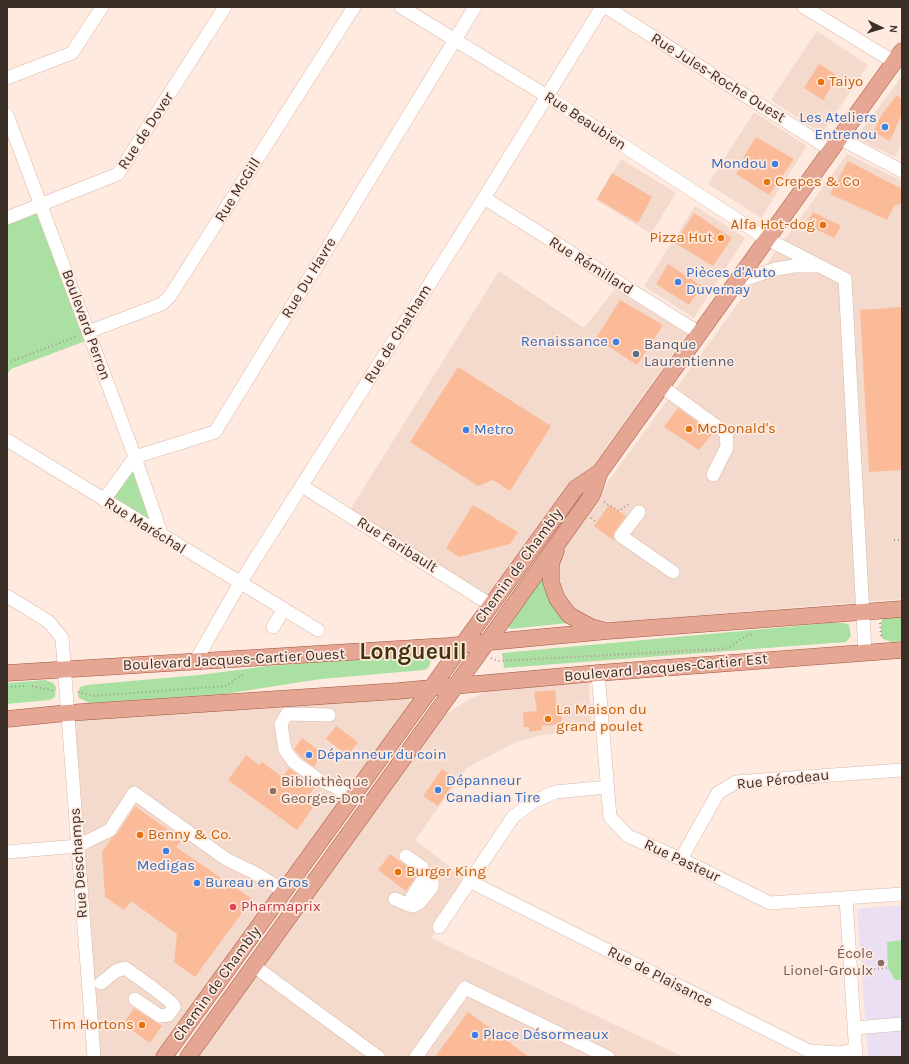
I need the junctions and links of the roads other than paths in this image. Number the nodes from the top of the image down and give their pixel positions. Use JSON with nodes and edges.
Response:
{"nodes":[{"id":1,"x":102,"y":7,"type":"edge"},
{"id":2,"x":224,"y":7,"type":"edge"},
{"id":3,"x":354,"y":7,"type":"edge"},
{"id":4,"x":401,"y":7,"type":"edge"},
{"id":5,"x":476,"y":7,"type":"edge"},
{"id":6,"x":602,"y":7,"type":"edge"},
{"id":7,"x":606,"y":7,"type":"edge"},
{"id":8,"x":804,"y":7,"type":"edge"},
{"id":9,"x":454,"y":40,"type":"junction"},
{"id":10,"x":898,"y":56,"type":"edge"},
{"id":11,"x":7,"y":78,"type":"edge"},
{"id":12,"x":547,"y":96,"type":"junction"},
{"id":13,"x":7,"y":114,"type":"edge"},
{"id":14,"x":835,"y":144,"type":"junction"},
{"id":15,"x":902,"y":171,"type":"edge"},
{"id":16,"x":484,"y":198,"type":"junction"},
{"id":17,"x":41,"y":206,"type":"junction"},
{"id":18,"x":7,"y":218,"type":"edge"},
{"id":19,"x":767,"y":239,"type":"junction"},
{"id":20,"x":820,"y":266,"type":"junction"},
{"id":21,"x":736,"y":282,"type":"junction"},
{"id":22,"x":88,"y":332,"type":"junction"},
{"id":23,"x":699,"y":333,"type":"junction"},
{"id":24,"x":661,"y":386,"type":"junction"},
{"id":25,"x":7,"y":440,"type":"edge"},
{"id":26,"x":135,"y":457,"type":"junction"},
{"id":27,"x":600,"y":472,"type":"junction"},
{"id":28,"x":713,"y":475,"type":"dead end"},
{"id":29,"x":302,"y":486,"type":"junction"},
{"id":30,"x":104,"y":500,"type":"junction"},
{"id":31,"x":634,"y":508,"type":"road end"},
{"id":32,"x":162,"y":536,"type":"junction"},
{"id":33,"x":559,"y":541,"type":"junction"},
{"id":34,"x":673,"y":572,"type":"dead end"},
{"id":35,"x":240,"y":583,"type":"junction"},
{"id":36,"x":7,"y":596,"type":"edge"},
{"id":37,"x":491,"y":605,"type":"junction"},
{"id":38,"x":284,"y":609,"type":"junction"},
{"id":39,"x":902,"y":609,"type":"edge"},
{"id":40,"x":864,"y":618,"type":"junction"},
{"id":41,"x":272,"y":627,"type":"dead end"},
{"id":42,"x":318,"y":630,"type":"dead end"},
{"id":43,"x":608,"y":631,"type":"junction"},
{"id":44,"x":487,"y":642,"type":"junction"},
{"id":45,"x":462,"y":645,"type":"junction"},
{"id":46,"x":902,"y":650,"type":"edge"},
{"id":47,"x":865,"y":653,"type":"junction"},
{"id":48,"x":195,"y":662,"type":"junction"},
{"id":49,"x":63,"y":669,"type":"junction"},
{"id":50,"x":7,"y":673,"type":"edge"},
{"id":51,"x":598,"y":673,"type":"junction"},
{"id":52,"x":455,"y":687,"type":"junction"},
{"id":53,"x":430,"y":689,"type":"junction"},
{"id":54,"x":398,"y":691,"type":"junction"},
{"id":55,"x":414,"y":712,"type":"junction"},
{"id":56,"x":67,"y":713,"type":"junction"},
{"id":57,"x":329,"y":715,"type":"dead end"},
{"id":58,"x":7,"y":719,"type":"edge"},
{"id":59,"x":902,"y":770,"type":"edge"},
{"id":60,"x":608,"y":787,"type":"junction"},
{"id":61,"x":351,"y":798,"type":"junction"},
{"id":62,"x":78,"y":846,"type":"junction"},
{"id":63,"x":7,"y":852,"type":"edge"},
{"id":64,"x":406,"y":856,"type":"dead end"},
{"id":65,"x":681,"y":859,"type":"junction"},
{"id":66,"x":469,"y":881,"type":"junction"},
{"id":67,"x":284,"y":891,"type":"junction"},
{"id":68,"x":902,"y":894,"type":"edge"},
{"id":69,"x":846,"y":898,"type":"junction"},
{"id":70,"x":395,"y":899,"type":"dead end"},
{"id":71,"x":439,"y":927,"type":"dead end"},
{"id":72,"x":254,"y":966,"type":"junction"},
{"id":73,"x":101,"y":983,"type":"dead end"},
{"id":74,"x":135,"y":999,"type":"dead end"},
{"id":75,"x":902,"y":1024,"type":"edge"},
{"id":76,"x":854,"y":1028,"type":"junction"},
{"id":77,"x":856,"y":1053,"type":"edge"},
{"id":78,"x":94,"y":1057,"type":"edge"},
{"id":79,"x":164,"y":1057,"type":"edge"},
{"id":80,"x":188,"y":1057,"type":"edge"},
{"id":81,"x":378,"y":1057,"type":"edge"},
{"id":82,"x":416,"y":1057,"type":"edge"},
{"id":83,"x":608,"y":1057,"type":"edge"}],
"edges":[{"from":1,"to":11,"type":"street"},
{"from":2,"to":17,"type":"street","name":"Rue de Dover"},
{"from":3,"to":22,"type":"street","name":"Rue McGill"},
{"from":4,"to":9,"type":"street","name":"Rue Beaubien"},
{"from":5,"to":9,"type":"street","name":"Rue Du Havre"},
{"from":6,"to":12,"type":"street","name":"Rue de Chatham"},
{"from":7,"to":14,"type":"street","name":"Rue Jules-Roche Ouest"},
{"from":8,"to":10,"type":"street"},
{"from":9,"to":12,"type":"street","name":"Rue Beaubien"},
{"from":9,"to":26,"type":"street","name":"Rue Du Havre"},
{"from":10,"to":14,"type":"main road","name":"Chemin de Chambly"},
{"from":12,"to":16,"type":"street","name":"Rue de Chatham"},
{"from":12,"to":19,"type":"street","name":"Rue Beaubien"},
{"from":13,"to":17,"type":"street","name":"Boulevard Perron"},
{"from":14,"to":15,"type":"street","name":"Rue Jules-Roche Ouest"},
{"from":14,"to":19,"type":"main road","name":"Chemin de Chambly"},
{"from":16,"to":23,"type":"street","name":"Rue Rémillard"},
{"from":16,"to":29,"type":"street","name":"Rue de Chatham"},
{"from":17,"to":18,"type":"street","name":"Rue de Dover"},
{"from":17,"to":22,"type":"street","name":"Boulevard Perron"},
{"from":19,"to":20,"type":"street","name":"Rue Beaubien"},
{"from":19,"to":21,"type":"main road","name":"Chemin de Chambly"},
{"from":20,"to":21,"type":"street"},
{"from":20,"to":40,"type":"street","name":"Rue Beaubien"},
{"from":21,"to":23,"type":"main road","name":"Chemin de Chambly"},
{"from":22,"to":26,"type":"street","name":"Boulevard Perron"},
{"from":23,"to":24,"type":"main road","name":"Chemin de Chambly"},
{"from":24,"to":27,"type":"main road","name":"Chemin de Chambly"},
{"from":24,"to":28,"type":"street"},
{"from":25,"to":30,"type":"street","name":"Rue Maréchal"},
{"from":26,"to":30,"type":"street"},
{"from":26,"to":32,"type":"street","name":"Boulevard Perron"},
{"from":27,"to":33,"type":"main road","name":"Chemin de Chambly"},
{"from":27,"to":37,"type":"main road","name":"Chemin de Chambly"},
{"from":29,"to":35,"type":"street","name":"Rue de Chatham"},
{"from":29,"to":37,"type":"street","name":"Rue Faribault"},
{"from":30,"to":32,"type":"street","name":"Rue Maréchal"},
{"from":31,"to":34,"type":"street"},
{"from":32,"to":35,"type":"street","name":"Rue Maréchal"},
{"from":33,"to":43,"type":"main road"},
{"from":33,"to":44,"type":"main road","name":"Chemin de Chambly"},
{"from":35,"to":38,"type":"street","name":"Rue Maréchal"},
{"from":35,"to":48,"type":"street","name":"Rue de Chatham"},
{"from":36,"to":49,"type":"street","name":"Rue Deschamps"},
{"from":37,"to":45,"type":"main road","name":"Chemin de Chambly"},
{"from":38,"to":41,"type":"street"},
{"from":38,"to":42,"type":"street","name":"Rue Maréchal"},
{"from":39,"to":40,"type":"main road"},
{"from":40,"to":43,"type":"main road"},
{"from":40,"to":47,"type":"street"},
{"from":43,"to":44,"type":"main road"},
{"from":44,"to":45,"type":"main road"},
{"from":44,"to":52,"type":"main road","name":"Chemin de Chambly"},
{"from":45,"to":48,"type":"main road","name":"Boulevard Jacques-Cartier Ouest"},
{"from":45,"to":53,"type":"main road","name":"Chemin de Chambly"},
{"from":46,"to":47,"type":"main road","name":"Boulevard Jacques-Cartier Est"},
{"from":47,"to":51,"type":"main road","name":"Boulevard Jacques-Cartier Est"},
{"from":48,"to":49,"type":"main road","name":"Boulevard Jacques-Cartier Ouest"},
{"from":49,"to":50,"type":"main road","name":"Boulevard Jacques-Cartier Ouest"},
{"from":49,"to":56,"type":"street","name":"Rue Deschamps"},
{"from":51,"to":52,"type":"main road","name":"Boulevard Jacques-Cartier Est"},
{"from":51,"to":60,"type":"street","name":"Rue Pasteur"},
{"from":52,"to":53,"type":"main road","name":"Boulevard Jacques-Cartier Est"},
{"from":52,"to":72,"type":"main road","name":"Chemin de Chambly"},
{"from":53,"to":54,"type":"main road"},
{"from":53,"to":55,"type":"main road","name":"Chemin de Chambly"},
{"from":54,"to":55,"type":"main road"},
{"from":54,"to":56,"type":"main road"},
{"from":55,"to":61,"type":"main road","name":"Chemin de Chambly"},
{"from":56,"to":58,"type":"main road"},
{"from":56,"to":62,"type":"street","name":"Rue Deschamps"},
{"from":57,"to":61,"type":"street"},
{"from":59,"to":65,"type":"street","name":"Rue Pérodeau"},
{"from":60,"to":65,"type":"street","name":"Rue Pasteur"},
{"from":60,"to":66,"type":"street"},
{"from":61,"to":67,"type":"main road","name":"Chemin de Chambly"},
{"from":62,"to":63,"type":"street"},
{"from":62,"to":67,"type":"street"},
{"from":62,"to":78,"type":"street","name":"Rue Deschamps"},
{"from":64,"to":70,"type":"street"},
{"from":65,"to":69,"type":"street","name":"Rue Pasteur"},
{"from":66,"to":71,"type":"street"},
{"from":66,"to":77,"type":"street","name":"Rue de Plaisance"},
{"from":67,"to":79,"type":"main road","name":"Chemin de Chambly"},
{"from":68,"to":69,"type":"street","name":"Rue Pasteur"},
{"from":69,"to":76,"type":"street"},
{"from":72,"to":80,"type":"main road","name":"Chemin de Chambly"},
{"from":72,"to":81,"type":"street"},
{"from":73,"to":74,"type":"street"},
{"from":75,"to":76,"type":"street"},
{"from":76,"to":77,"type":"street"},
{"from":82,"to":83,"type":"street"}]}
